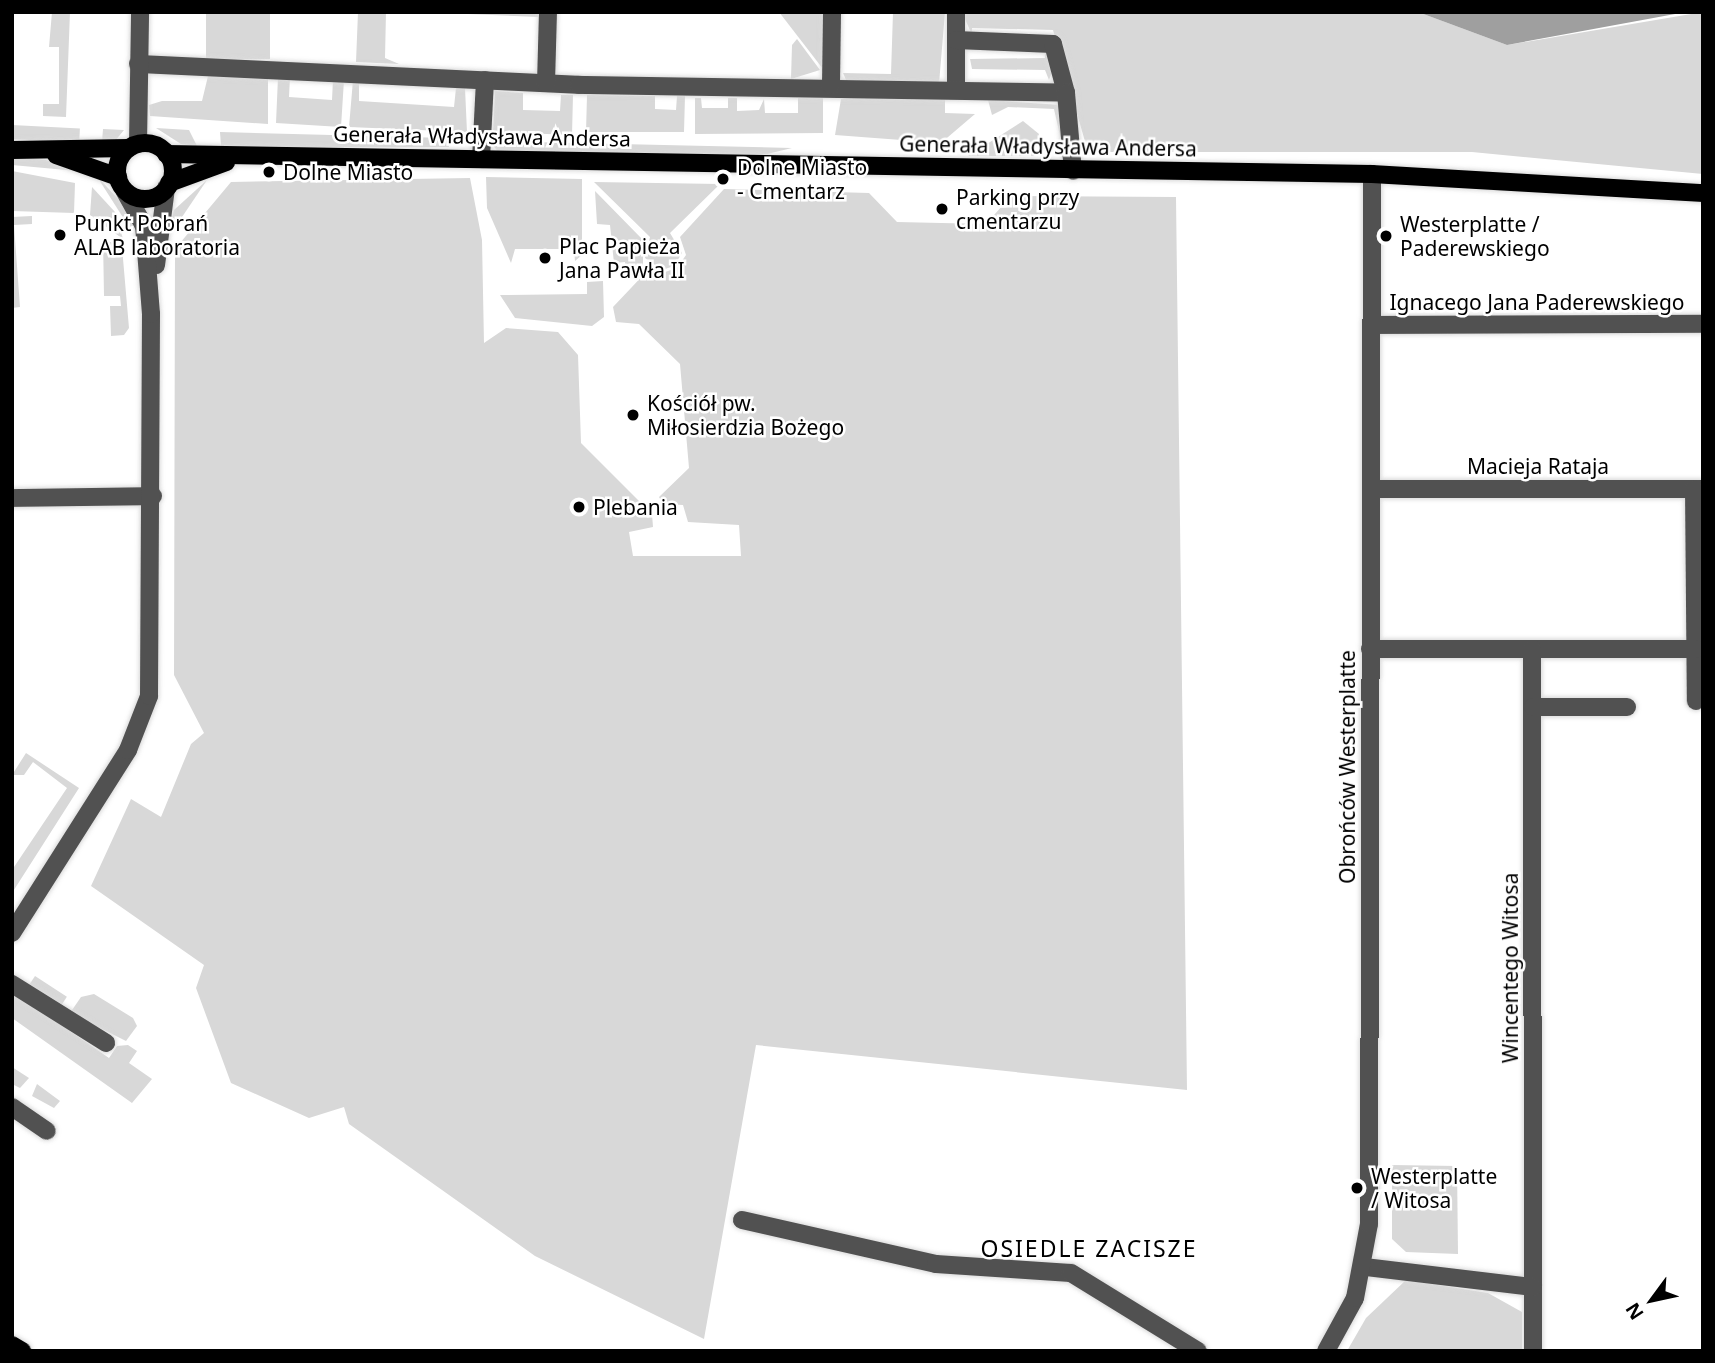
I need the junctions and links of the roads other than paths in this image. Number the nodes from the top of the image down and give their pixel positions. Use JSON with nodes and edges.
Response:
{"nodes":[{"id":1,"x":140,"y":12,"type":"edge"},
{"id":2,"x":548,"y":12,"type":"edge"},
{"id":3,"x":832,"y":12,"type":"edge"},
{"id":4,"x":956,"y":12,"type":"edge"},
{"id":5,"x":956,"y":40,"type":"junction"},
{"id":6,"x":138,"y":64,"type":"junction"},
{"id":7,"x":485,"y":80,"type":"junction"},
{"id":8,"x":545,"y":83,"type":"junction"},
{"id":9,"x":831,"y":85,"type":"junction"},
{"id":10,"x":956,"y":90,"type":"junction"},
{"id":11,"x":1066,"y":93,"type":"junction"},
{"id":12,"x":133,"y":146,"type":"junction"},
{"id":13,"x":12,"y":150,"type":"edge"},
{"id":14,"x":34,"y":150,"type":"junction"},
{"id":15,"x":166,"y":153,"type":"junction"},
{"id":16,"x":267,"y":154,"type":"junction"},
{"id":17,"x":481,"y":159,"type":"junction"},
{"id":18,"x":1073,"y":171,"type":"junction"},
{"id":19,"x":1372,"y":174,"type":"junction"},
{"id":20,"x":121,"y":183,"type":"junction"},
{"id":21,"x":168,"y":186,"type":"junction"},
{"id":22,"x":1703,"y":194,"type":"edge"},
{"id":23,"x":151,"y":314,"type":"junction"},
{"id":24,"x":1703,"y":324,"type":"edge"},
{"id":25,"x":1371,"y":325,"type":"junction"},
{"id":26,"x":1373,"y":489,"type":"junction"},
{"id":27,"x":1698,"y":489,"type":"edge"},
{"id":28,"x":153,"y":496,"type":"junction"},
{"id":29,"x":12,"y":498,"type":"edge"},
{"id":30,"x":1699,"y":549,"type":"edge"},
{"id":31,"x":1370,"y":649,"type":"junction"},
{"id":32,"x":1532,"y":649,"type":"junction"},
{"id":33,"x":1696,"y":649,"type":"junction"},
{"id":34,"x":1696,"y":701,"type":"dead end"},
{"id":35,"x":1533,"y":707,"type":"junction"},
{"id":36,"x":1627,"y":707,"type":"dead end"},
{"id":37,"x":12,"y":933,"type":"edge"},
{"id":38,"x":12,"y":984,"type":"edge"},
{"id":39,"x":106,"y":1043,"type":"dead end"},
{"id":40,"x":12,"y":1107,"type":"edge"},
{"id":41,"x":47,"y":1131,"type":"dead end"},
{"id":42,"x":742,"y":1220,"type":"dead end"},
{"id":43,"x":1365,"y":1267,"type":"junction"},
{"id":44,"x":1533,"y":1287,"type":"junction"},
{"id":45,"x":12,"y":1345,"type":"edge"},
{"id":46,"x":22,"y":1351,"type":"edge"},
{"id":47,"x":1198,"y":1351,"type":"edge"},
{"id":48,"x":1326,"y":1351,"type":"edge"},
{"id":49,"x":1533,"y":1351,"type":"edge"}],
"edges":[{"from":1,"to":6,"type":"street"},
{"from":2,"to":8,"type":"street"},
{"from":3,"to":9,"type":"street"},
{"from":4,"to":5,"type":"street"},
{"from":5,"to":10,"type":"street"},
{"from":5,"to":11,"type":"street"},
{"from":6,"to":7,"type":"street"},
{"from":6,"to":12,"type":"street"},
{"from":7,"to":8,"type":"street"},
{"from":7,"to":17,"type":"street"},
{"from":8,"to":9,"type":"street"},
{"from":9,"to":10,"type":"street"},
{"from":10,"to":11,"type":"street"},
{"from":11,"to":18,"type":"street"},
{"from":12,"to":14,"type":"main road"},
{"from":12,"to":15,"type":"main road","name":"Generała Władysława Andersa"},
{"from":12,"to":20,"type":"main road"},
{"from":13,"to":14,"type":"main road"},
{"from":14,"to":20,"type":"main road"},
{"from":15,"to":16,"type":"main road","name":"Generała Władysława Andersa"},
{"from":15,"to":21,"type":"main road"},
{"from":16,"to":17,"type":"main road","name":"Generała Władysława Andersa"},
{"from":16,"to":21,"type":"main road","name":"Generała Władysława Andersa"},
{"from":17,"to":18,"type":"main road","name":"Generała Władysława Andersa"},
{"from":18,"to":19,"type":"main road","name":"Generała Władysława Andersa"},
{"from":19,"to":22,"type":"main road","name":"Generała Władysława Andersa"},
{"from":19,"to":25,"type":"street","name":"Obrońców Westerplatte"},
{"from":20,"to":21,"type":"main road","name":"Generała Władysława Andersa"},
{"from":20,"to":23,"type":"street"},
{"from":21,"to":23,"type":"street"},
{"from":23,"to":28,"type":"street"},
{"from":24,"to":25,"type":"street","name":"Ignacego Jana Paderewskiego"},
{"from":25,"to":26,"type":"street","name":"Obrońców Westerplatte"},
{"from":26,"to":27,"type":"street","name":"Macieja Rataja"},
{"from":26,"to":31,"type":"street","name":"Obrońców Westerplatte"},
{"from":27,"to":30,"type":"street"},
{"from":28,"to":29,"type":"street"},
{"from":28,"to":37,"type":"street"},
{"from":30,"to":33,"type":"street"},
{"from":31,"to":32,"type":"street"},
{"from":31,"to":43,"type":"street","name":"Obrońców Westerplatte"},
{"from":32,"to":33,"type":"street"},
{"from":32,"to":35,"type":"street","name":"Wincentego Witosa"},
{"from":33,"to":34,"type":"street"},
{"from":35,"to":36,"type":"street"},
{"from":35,"to":44,"type":"street","name":"Wincentego Witosa"},
{"from":38,"to":39,"type":"street"},
{"from":40,"to":41,"type":"street"},
{"from":42,"to":47,"type":"street"},
{"from":43,"to":44,"type":"street"},
{"from":43,"to":48,"type":"street","name":"Obrońców Westerplatte"},
{"from":44,"to":49,"type":"street","name":"Wincentego Witosa"},
{"from":45,"to":46,"type":"main road"}]}
